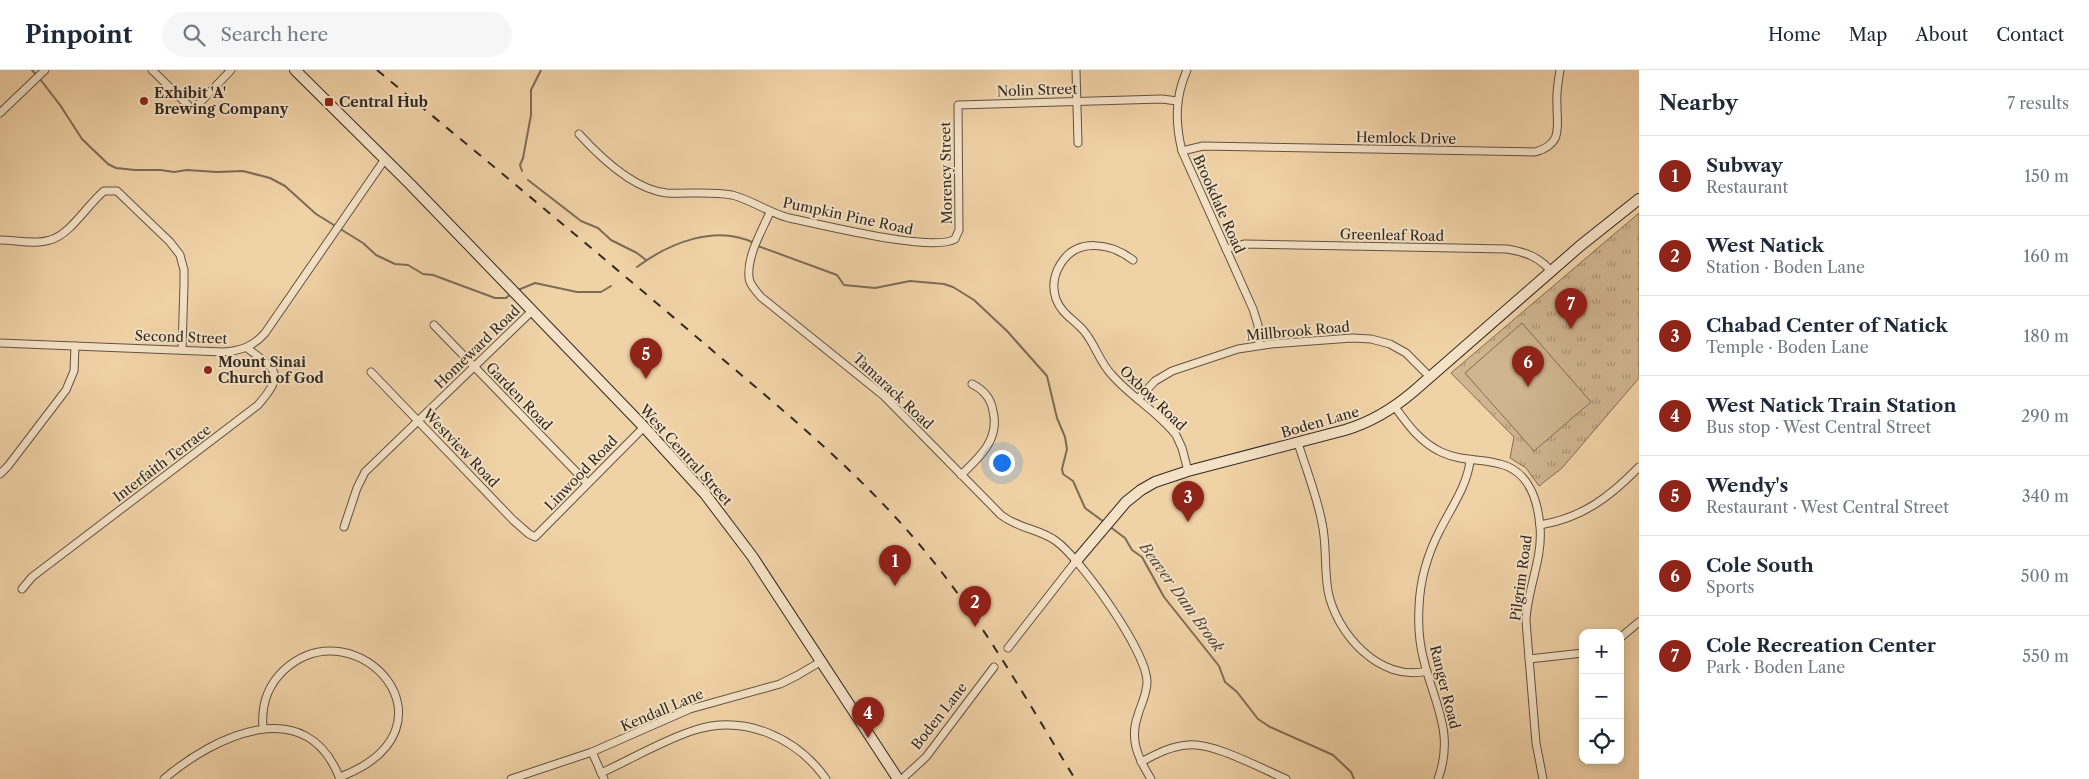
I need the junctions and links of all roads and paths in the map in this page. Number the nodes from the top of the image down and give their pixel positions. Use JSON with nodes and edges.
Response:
{"nodes":[{"id":1,"x":152,"y":70,"type":"edge"},
{"id":2,"x":231,"y":70,"type":"edge"},
{"id":3,"x":295,"y":70,"type":"edge"},
{"id":4,"x":1076,"y":70,"type":"edge"},
{"id":5,"x":1187,"y":70,"type":"edge"},
{"id":6,"x":1560,"y":70,"type":"edge"},
{"id":7,"x":44,"y":71,"type":"edge"},
{"id":8,"x":1177,"y":101,"type":"junction"},
{"id":9,"x":1077,"y":102,"type":"junction"},
{"id":10,"x":958,"y":105,"type":"joint"},
{"id":11,"x":0,"y":114,"type":"edge"},
{"id":12,"x":579,"y":134,"type":"dead end"},
{"id":13,"x":1078,"y":143,"type":"dead end"},
{"id":14,"x":1182,"y":150,"type":"junction"},
{"id":15,"x":385,"y":159,"type":"junction"},
{"id":16,"x":1639,"y":199,"type":"edge"},
{"id":17,"x":770,"y":212,"type":"junction"},
{"id":18,"x":955,"y":239,"type":"joint"},
{"id":19,"x":0,"y":240,"type":"edge"},
{"id":20,"x":1226,"y":249,"type":"junction"},
{"id":21,"x":1133,"y":260,"type":"dead end"},
{"id":22,"x":1552,"y":272,"type":"junction"},
{"id":23,"x":532,"y":311,"type":"junction"},
{"id":24,"x":434,"y":325,"type":"dead end"},
{"id":25,"x":0,"y":343,"type":"edge"},
{"id":26,"x":1259,"y":345,"type":"junction"},
{"id":27,"x":75,"y":346,"type":"junction"},
{"id":28,"x":247,"y":348,"type":"junction"},
{"id":29,"x":182,"y":350,"type":"junction"},
{"id":30,"x":474,"y":367,"type":"junction"},
{"id":31,"x":371,"y":372,"type":"dead end"},
{"id":32,"x":1430,"y":377,"type":"junction"},
{"id":33,"x":972,"y":384,"type":"dead end"},
{"id":34,"x":1138,"y":399,"type":"junction"},
{"id":35,"x":1395,"y":407,"type":"junction"},
{"id":36,"x":418,"y":422,"type":"junction"},
{"id":37,"x":644,"y":427,"type":"junction"},
{"id":38,"x":1298,"y":443,"type":"junction"},
{"id":39,"x":1470,"y":461,"type":"junction"},
{"id":40,"x":1639,"y":467,"type":"edge"},
{"id":41,"x":1188,"y":471,"type":"junction"},
{"id":42,"x":0,"y":474,"type":"edge"},
{"id":43,"x":961,"y":475,"type":"junction"},
{"id":44,"x":587,"y":483,"type":"junction"},
{"id":45,"x":1540,"y":525,"type":"junction"},
{"id":46,"x":344,"y":528,"type":"dead end"},
{"id":47,"x":535,"y":537,"type":"joint"},
{"id":48,"x":1076,"y":561,"type":"junction"},
{"id":49,"x":22,"y":588,"type":"dead end"},
{"id":50,"x":1639,"y":622,"type":"edge"},
{"id":51,"x":1624,"y":635,"type":"edge"},
{"id":52,"x":1008,"y":648,"type":"dead end"},
{"id":53,"x":1579,"y":653,"type":"edge"},
{"id":54,"x":1529,"y":659,"type":"junction"},
{"id":55,"x":820,"y":662,"type":"junction"},
{"id":56,"x":994,"y":667,"type":"dead end"},
{"id":57,"x":1426,"y":672,"type":"junction"},
{"id":58,"x":263,"y":728,"type":"junction"},
{"id":59,"x":592,"y":752,"type":"junction"},
{"id":60,"x":1141,"y":762,"type":"junction"},
{"id":61,"x":603,"y":776,"type":"edge"},
{"id":62,"x":340,"y":778,"type":"edge"},
{"id":63,"x":164,"y":779,"type":"edge"},
{"id":64,"x":511,"y":779,"type":"edge"},
{"id":65,"x":826,"y":779,"type":"edge"},
{"id":66,"x":898,"y":779,"type":"edge"},
{"id":67,"x":902,"y":779,"type":"edge"},
{"id":68,"x":1151,"y":779,"type":"edge"},
{"id":69,"x":1286,"y":779,"type":"edge"},
{"id":70,"x":1438,"y":779,"type":"edge"},
{"id":71,"x":1543,"y":779,"type":"edge"}],
"edges":[{"from":1,"to":2,"type":"street"},
{"from":3,"to":15,"type":"main road","name":"West Central Street"},
{"from":4,"to":9,"type":"street"},
{"from":5,"to":8,"type":"street","name":"Brookdale Road"},
{"from":6,"to":14,"type":"street","name":"Hemlock Drive"},
{"from":7,"to":11,"type":"street"},
{"from":8,"to":9,"type":"street","name":"Nolin Street"},
{"from":8,"to":14,"type":"street","name":"Brookdale Road"},
{"from":9,"to":10,"type":"street","name":"Nolin Street"},
{"from":9,"to":13,"type":"street"},
{"from":10,"to":18,"type":"street","name":"Morency Street"},
{"from":12,"to":17,"type":"street","name":"Pumpkin Pine Road"},
{"from":14,"to":20,"type":"street","name":"Brookdale Road"},
{"from":15,"to":23,"type":"main road","name":"West Central Street"},
{"from":15,"to":28,"type":"street","name":"Second Street"},
{"from":16,"to":22,"type":"main road","name":"Boden Lane"},
{"from":17,"to":18,"type":"street","name":"Pumpkin Pine Road"},
{"from":17,"to":43,"type":"street","name":"Tamarack Road"},
{"from":19,"to":29,"type":"street"},
{"from":20,"to":22,"type":"street","name":"Greenleaf Road"},
{"from":20,"to":26,"type":"street","name":"Brookdale Road"},
{"from":21,"to":34,"type":"street","name":"Oxbow Road"},
{"from":22,"to":32,"type":"main road","name":"Boden Lane"},
{"from":23,"to":30,"type":"street","name":"Homeward Road"},
{"from":23,"to":37,"type":"main road","name":"West Central Street"},
{"from":24,"to":30,"type":"street","name":"Garden Road"},
{"from":25,"to":27,"type":"street","name":"Second Street"},
{"from":26,"to":32,"type":"street","name":"Millbrook Road"},
{"from":26,"to":34,"type":"street","name":"Millbrook Road"},
{"from":27,"to":29,"type":"street","name":"Second Street"},
{"from":27,"to":42,"type":"street"},
{"from":28,"to":29,"type":"street","name":"Second Street"},
{"from":28,"to":49,"type":"street","name":"Interfaith Terrace"},
{"from":30,"to":36,"type":"street","name":"Homeward Road"},
{"from":30,"to":44,"type":"street","name":"Garden Road"},
{"from":31,"to":36,"type":"street","name":"Westview Road"},
{"from":32,"to":35,"type":"main road","name":"Boden Lane"},
{"from":33,"to":43,"type":"street"},
{"from":34,"to":41,"type":"street","name":"Oxbow Road"},
{"from":35,"to":38,"type":"main road","name":"Boden Lane"},
{"from":35,"to":39,"type":"street","name":"Pilgrim Road"},
{"from":36,"to":46,"type":"street","name":"Homeward Road"},
{"from":36,"to":47,"type":"street","name":"Westview Road"},
{"from":37,"to":44,"type":"street","name":"Linwood Road"},
{"from":37,"to":55,"type":"main road","name":"West Central Street"},
{"from":38,"to":41,"type":"main road","name":"Boden Lane"},
{"from":38,"to":57,"type":"street"},
{"from":39,"to":45,"type":"street","name":"Pilgrim Road"},
{"from":39,"to":57,"type":"street","name":"Ranger Road"},
{"from":40,"to":45,"type":"street"},
{"from":41,"to":48,"type":"main road","name":"Boden Lane"},
{"from":43,"to":48,"type":"street","name":"Tamarack Road"},
{"from":44,"to":47,"type":"street","name":"Linwood Road"},
{"from":45,"to":54,"type":"street","name":"Pilgrim Road"},
{"from":48,"to":52,"type":"street","name":"Boden Lane"},
{"from":48,"to":60,"type":"street","name":"Tamarack Road"},
{"from":50,"to":51,"type":"street"},
{"from":53,"to":54,"type":"street"},
{"from":54,"to":71,"type":"street","name":"Pilgrim Road"},
{"from":55,"to":59,"type":"street","name":"Kendall Lane"},
{"from":55,"to":66,"type":"main road","name":"West Central Street"},
{"from":56,"to":67,"type":"street","name":"Boden Lane"},
{"from":57,"to":70,"type":"street","name":"Ranger Road"},
{"from":58,"to":62,"type":"street"},
{"from":58,"to":62,"type":"street"},
{"from":58,"to":63,"type":"street"},
{"from":59,"to":61,"type":"street"},
{"from":59,"to":64,"type":"street","name":"Kendall Lane"},
{"from":60,"to":68,"type":"street","name":"Tamarack Road"},
{"from":60,"to":69,"type":"street"},
{"from":61,"to":65,"type":"street"}]}
